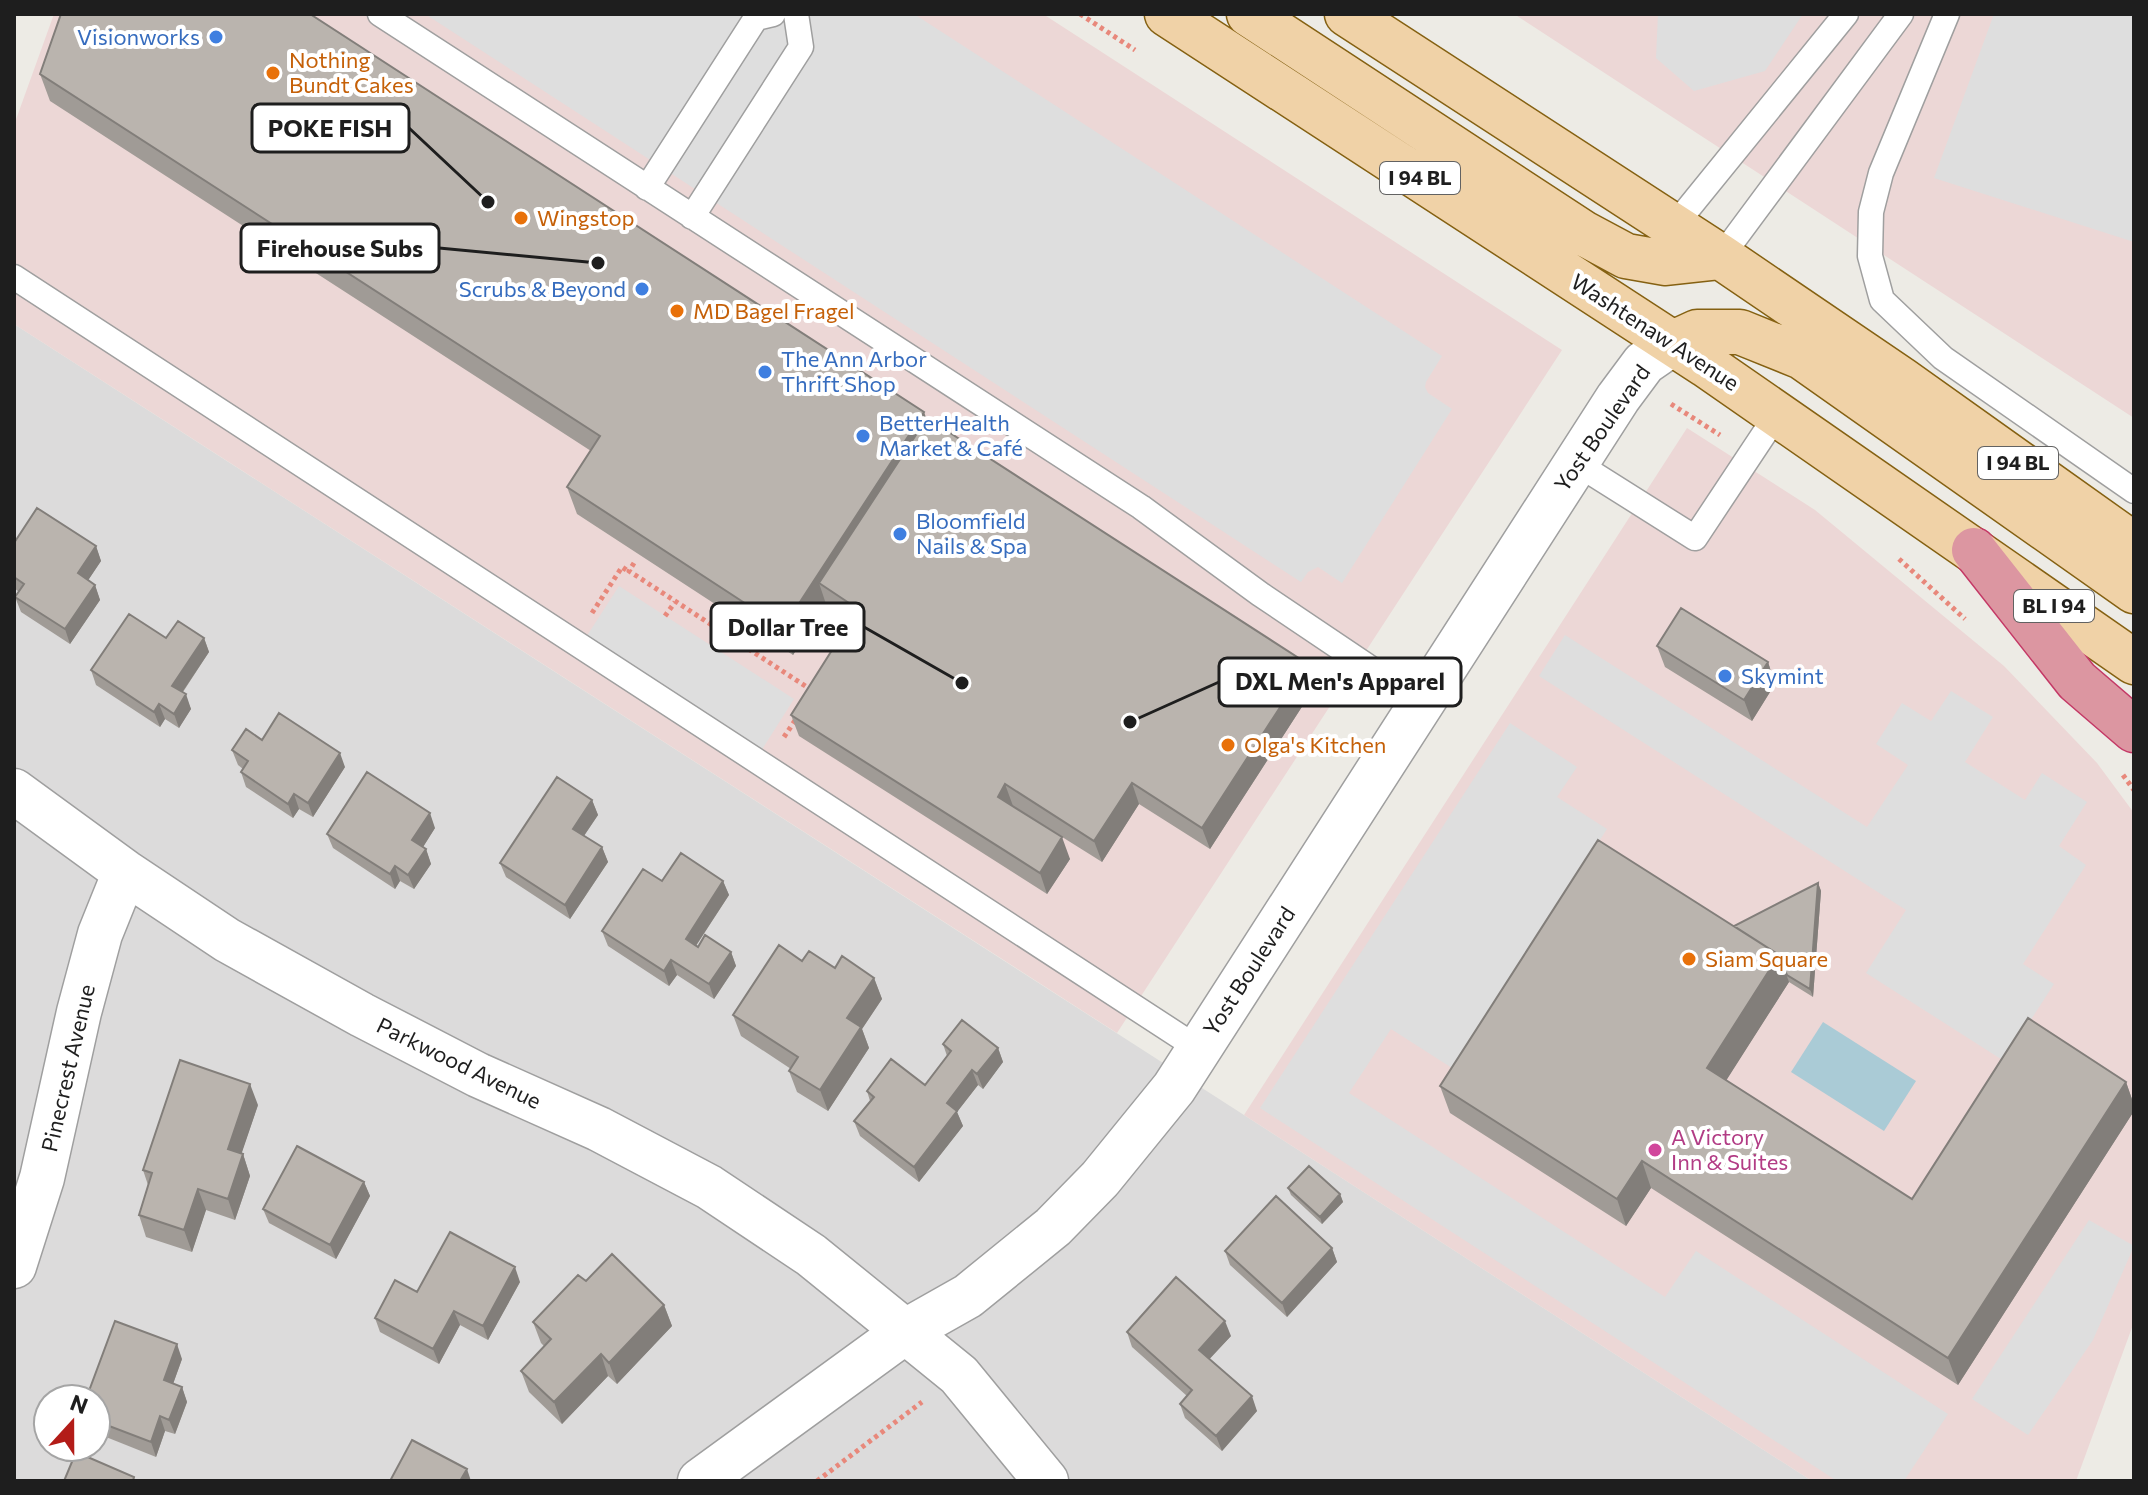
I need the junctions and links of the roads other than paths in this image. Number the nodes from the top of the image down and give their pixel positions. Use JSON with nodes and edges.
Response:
{"nodes":[{"id":1,"x":380,"y":14,"type":"edge"},
{"id":2,"x":773,"y":14,"type":"edge"},
{"id":3,"x":796,"y":14,"type":"edge"},
{"id":4,"x":1167,"y":14,"type":"edge"},
{"id":5,"x":1249,"y":14,"type":"edge"},
{"id":6,"x":1347,"y":14,"type":"edge"},
{"id":7,"x":1846,"y":14,"type":"edge"},
{"id":8,"x":1901,"y":14,"type":"edge"},
{"id":9,"x":1947,"y":14,"type":"edge"},
{"id":10,"x":647,"y":188,"type":"junction"},
{"id":11,"x":692,"y":217,"type":"junction"},
{"id":12,"x":1674,"y":226,"type":"junction"},
{"id":13,"x":1721,"y":257,"type":"junction"},
{"id":14,"x":14,"y":277,"type":"edge"},
{"id":15,"x":1673,"y":343,"type":"junction"},
{"id":16,"x":1778,"y":413,"type":"junction"},
{"id":17,"x":1576,"y":463,"type":"junction"},
{"id":18,"x":2134,"y":491,"type":"edge"},
{"id":19,"x":2134,"y":545,"type":"edge"},
{"id":20,"x":1974,"y":550,"type":"junction"},
{"id":21,"x":2134,"y":591,"type":"edge"},
{"id":22,"x":2134,"y":662,"type":"edge"},
{"id":23,"x":1422,"y":703,"type":"junction"},
{"id":24,"x":2134,"y":730,"type":"edge"},
{"id":25,"x":14,"y":791,"type":"edge"},
{"id":26,"x":125,"y":872,"type":"junction"},
{"id":27,"x":1199,"y":1049,"type":"junction"},
{"id":28,"x":14,"y":1266,"type":"edge"},
{"id":29,"x":906,"y":1331,"type":"junction"},
{"id":30,"x":700,"y":1481,"type":"edge"},
{"id":31,"x":1046,"y":1481,"type":"edge"}],
"edges":[{"from":1,"to":10,"type":"lane"},
{"from":2,"to":10,"type":"lane"},
{"from":3,"to":11,"type":"lane"},
{"from":4,"to":15,"type":"main road","name":"Washtenaw Avenue","number":"I 94 BL"},
{"from":5,"to":13,"type":"main road"},
{"from":6,"to":12,"type":"main road","number":"I 94 BL"},
{"from":7,"to":12,"type":"lane"},
{"from":8,"to":13,"type":"lane"},
{"from":9,"to":18,"type":"lane"},
{"from":10,"to":11,"type":"lane"},
{"from":11,"to":23,"type":"lane"},
{"from":12,"to":13,"type":"main road","number":"I 94 BL"},
{"from":13,"to":19,"type":"main road","number":"I 94 BL"},
{"from":14,"to":27,"type":"lane"},
{"from":15,"to":16,"type":"main road","name":"Washtenaw Avenue","number":"I 94 BL"},
{"from":15,"to":17,"type":"street","name":"Yost Boulevard"},
{"from":15,"to":21,"type":"main road"},
{"from":16,"to":17,"type":"lane"},
{"from":16,"to":20,"type":"main road","name":"Washtenaw Avenue","number":"I 94 BL"},
{"from":17,"to":23,"type":"street","name":"Yost Boulevard"},
{"from":20,"to":22,"type":"main road","name":"Washtenaw Avenue","number":"BL I 94"},
{"from":20,"to":24,"type":"highway","number":"I 94 BL"},
{"from":23,"to":27,"type":"street","name":"Yost Boulevard"},
{"from":25,"to":26,"type":"street","name":"Parkwood Avenue"},
{"from":26,"to":28,"type":"street","name":"Pinecrest Avenue"},
{"from":26,"to":29,"type":"street","name":"Parkwood Avenue"},
{"from":27,"to":29,"type":"street","name":"Yost Boulevard"},
{"from":29,"to":30,"type":"street","name":"Yost Boulevard"},
{"from":29,"to":31,"type":"street","name":"Parkwood Avenue"}]}
